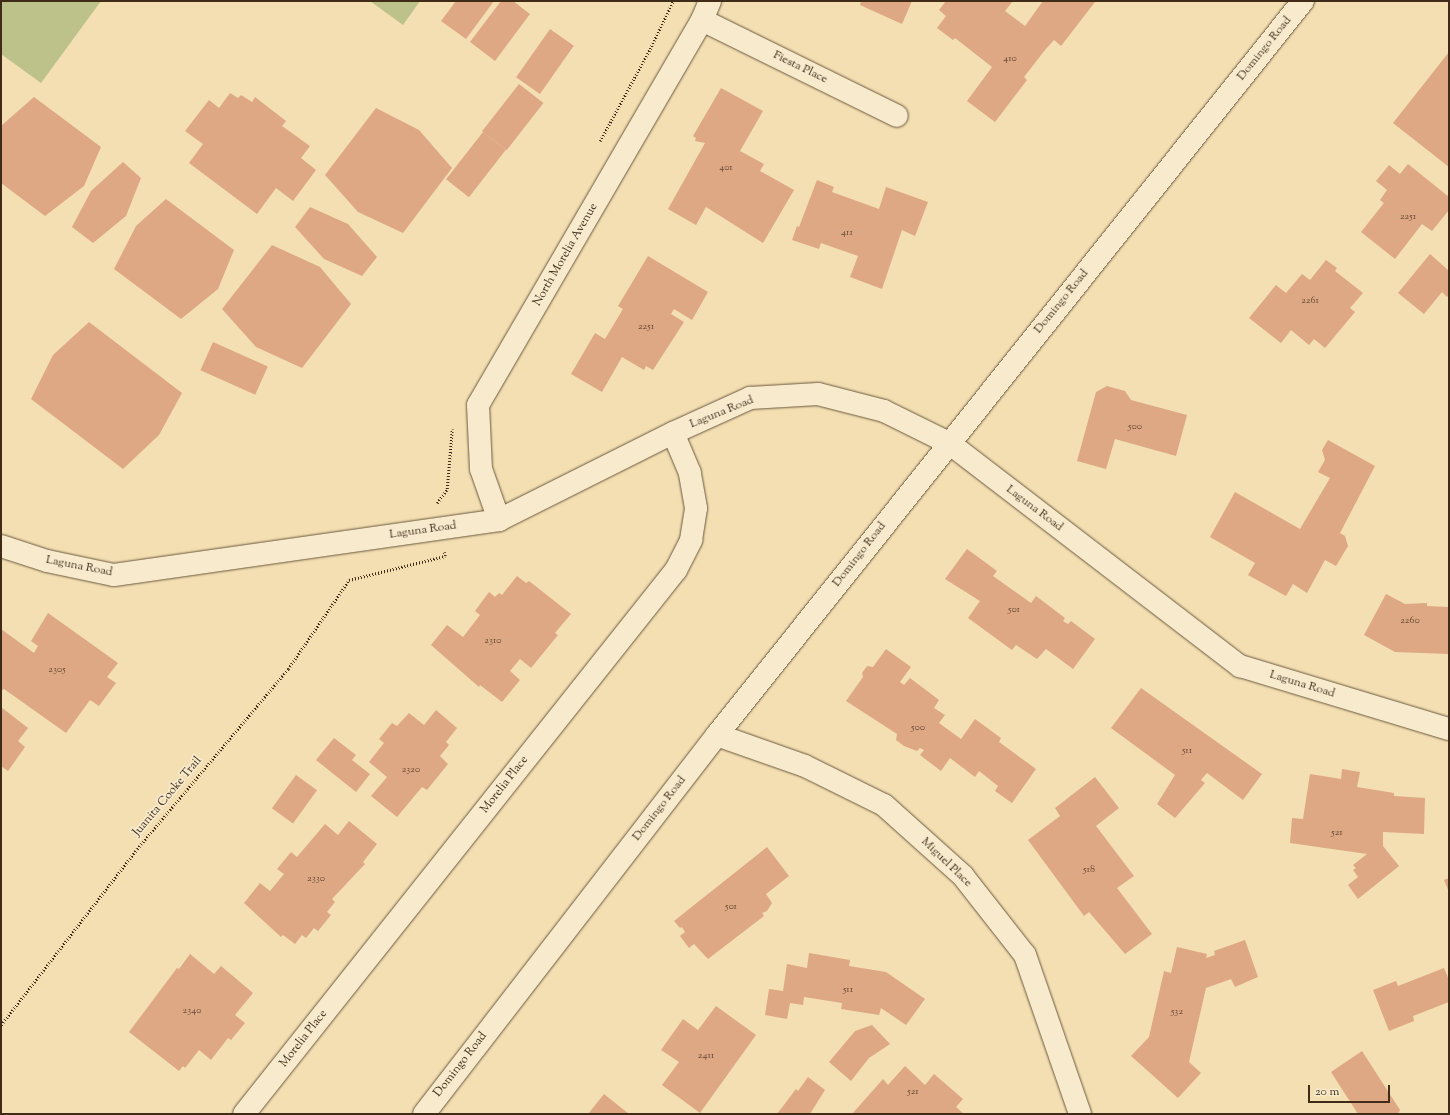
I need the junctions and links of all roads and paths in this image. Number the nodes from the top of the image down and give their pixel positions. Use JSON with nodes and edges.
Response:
{"nodes":[{"id":1,"x":1303,"y":1,"type":"edge"},
{"id":2,"x":706,"y":11,"type":"edge"},
{"id":3,"x":897,"y":116,"type":"dead end"},
{"id":4,"x":673,"y":433,"type":"junction"},
{"id":5,"x":949,"y":443,"type":"junction"},
{"id":6,"x":499,"y":520,"type":"junction"},
{"id":7,"x":1,"y":546,"type":"edge"},
{"id":8,"x":349,"y":580,"type":"dead end"},
{"id":9,"x":1449,"y":729,"type":"edge"},
{"id":10,"x":717,"y":736,"type":"junction"},
{"id":11,"x":1,"y":1025,"type":"edge"},
{"id":12,"x":244,"y":1114,"type":"edge"},
{"id":13,"x":424,"y":1114,"type":"edge"},
{"id":14,"x":1080,"y":1114,"type":"edge"}],
"edges":[{"from":1,"to":5,"type":"street","name":"Domingo Road"},
{"from":2,"to":3,"type":"street","name":"Fiesta Place"},
{"from":2,"to":6,"type":"street","name":"North Morelia Avenue"},
{"from":4,"to":5,"type":"street","name":"Laguna Road"},
{"from":4,"to":6,"type":"street","name":"Laguna Road"},
{"from":4,"to":12,"type":"street","name":"Morelia Place"},
{"from":5,"to":9,"type":"street","name":"Laguna Road"},
{"from":5,"to":10,"type":"street","name":"Domingo Road"},
{"from":6,"to":7,"type":"street","name":"Laguna Road"},
{"from":8,"to":11,"type":"path","name":"Juanita Cooke Trail"},
{"from":10,"to":13,"type":"street","name":"Domingo Road"},
{"from":10,"to":14,"type":"street","name":"Miguel Place"}]}
